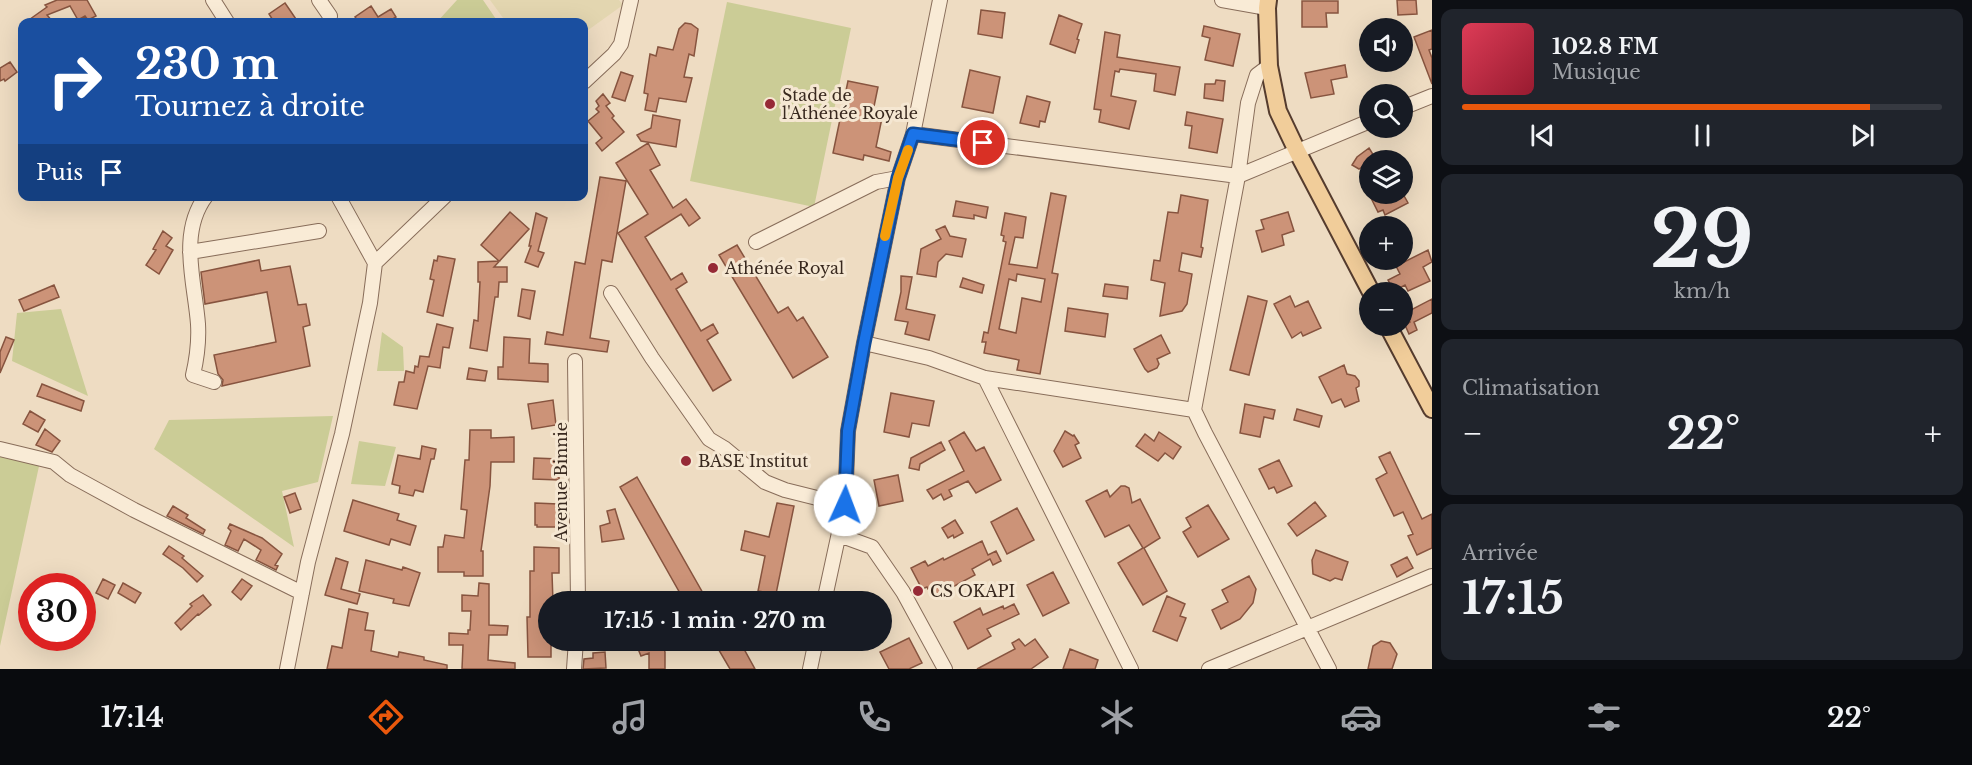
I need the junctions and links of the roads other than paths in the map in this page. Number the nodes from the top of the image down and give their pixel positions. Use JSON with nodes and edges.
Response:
{"nodes":[{"id":1,"x":213,"y":0,"type":"edge"},
{"id":2,"x":319,"y":0,"type":"edge"},
{"id":3,"x":631,"y":0,"type":"edge"},
{"id":4,"x":940,"y":0,"type":"edge"},
{"id":5,"x":1222,"y":0,"type":"edge"},
{"id":6,"x":1268,"y":4,"type":"edge"},
{"id":7,"x":224,"y":18,"type":"edge"},
{"id":8,"x":330,"y":18,"type":"edge"},
{"id":9,"x":1269,"y":66,"type":"junction"},
{"id":10,"x":588,"y":78,"type":"edge"},
{"id":11,"x":1432,"y":96,"type":"edge"},
{"id":12,"x":1413,"y":104,"type":"edge"},
{"id":13,"x":1359,"y":126,"type":"edge"},
{"id":14,"x":913,"y":134,"type":"junction"},
{"id":15,"x":1297,"y":151,"type":"junction"},
{"id":16,"x":1238,"y":176,"type":"junction"},
{"id":17,"x":898,"y":178,"type":"junction"},
{"id":18,"x":202,"y":201,"type":"edge"},
{"id":19,"x":341,"y":201,"type":"edge"},
{"id":20,"x":440,"y":201,"type":"edge"},
{"id":21,"x":319,"y":231,"type":"dead end"},
{"id":22,"x":756,"y":242,"type":"dead end"},
{"id":23,"x":190,"y":252,"type":"junction"},
{"id":24,"x":375,"y":263,"type":"junction"},
{"id":25,"x":1366,"y":282,"type":"edge"},
{"id":26,"x":611,"y":293,"type":"dead end"},
{"id":27,"x":1393,"y":336,"type":"edge"},
{"id":28,"x":864,"y":343,"type":"junction"},
{"id":29,"x":575,"y":361,"type":"dead end"},
{"id":30,"x":985,"y":378,"type":"junction"},
{"id":31,"x":214,"y":382,"type":"dead end"},
{"id":32,"x":1432,"y":409,"type":"edge"},
{"id":33,"x":1194,"y":410,"type":"junction"},
{"id":34,"x":0,"y":449,"type":"edge"},
{"id":35,"x":845,"y":505,"type":"junction"},
{"id":36,"x":839,"y":535,"type":"junction"},
{"id":37,"x":1432,"y":576,"type":"edge"},
{"id":38,"x":578,"y":591,"type":"edge"},
{"id":39,"x":826,"y":591,"type":"edge"},
{"id":40,"x":302,"y":593,"type":"junction"},
{"id":41,"x":1307,"y":627,"type":"junction"},
{"id":42,"x":575,"y":651,"type":"edge"},
{"id":43,"x":814,"y":651,"type":"edge"},
{"id":44,"x":287,"y":669,"type":"edge"},
{"id":45,"x":574,"y":669,"type":"edge"},
{"id":46,"x":810,"y":669,"type":"edge"},
{"id":47,"x":945,"y":669,"type":"edge"},
{"id":48,"x":1131,"y":669,"type":"edge"},
{"id":49,"x":1209,"y":669,"type":"edge"},
{"id":50,"x":1329,"y":669,"type":"edge"}],
"edges":[{"from":1,"to":7,"type":"street"},
{"from":2,"to":8,"type":"street"},
{"from":3,"to":10,"type":"street"},
{"from":4,"to":14,"type":"street"},
{"from":5,"to":6,"type":"street"},
{"from":6,"to":9,"type":"main road"},
{"from":9,"to":15,"type":"main road"},
{"from":9,"to":16,"type":"street"},
{"from":11,"to":12,"type":"street"},
{"from":13,"to":15,"type":"street"},
{"from":14,"to":16,"type":"street"},
{"from":14,"to":17,"type":"street"},
{"from":15,"to":16,"type":"street"},
{"from":15,"to":25,"type":"main road"},
{"from":16,"to":33,"type":"street"},
{"from":17,"to":22,"type":"street"},
{"from":17,"to":28,"type":"street"},
{"from":18,"to":23,"type":"street"},
{"from":19,"to":24,"type":"street"},
{"from":20,"to":24,"type":"street"},
{"from":21,"to":23,"type":"street"},
{"from":23,"to":31,"type":"street"},
{"from":24,"to":40,"type":"street"},
{"from":26,"to":35,"type":"street"},
{"from":27,"to":32,"type":"main road"},
{"from":28,"to":30,"type":"street"},
{"from":28,"to":35,"type":"street"},
{"from":29,"to":38,"type":"street","name":"Avenue Binnie"},
{"from":30,"to":33,"type":"street"},
{"from":30,"to":48,"type":"street"},
{"from":33,"to":41,"type":"street"},
{"from":34,"to":40,"type":"street"},
{"from":35,"to":36,"type":"street"},
{"from":36,"to":39,"type":"street"},
{"from":36,"to":47,"type":"street"},
{"from":37,"to":41,"type":"street"},
{"from":40,"to":44,"type":"street"},
{"from":41,"to":49,"type":"street"},
{"from":41,"to":50,"type":"street"},
{"from":42,"to":45,"type":"street"},
{"from":43,"to":46,"type":"street"}]}
